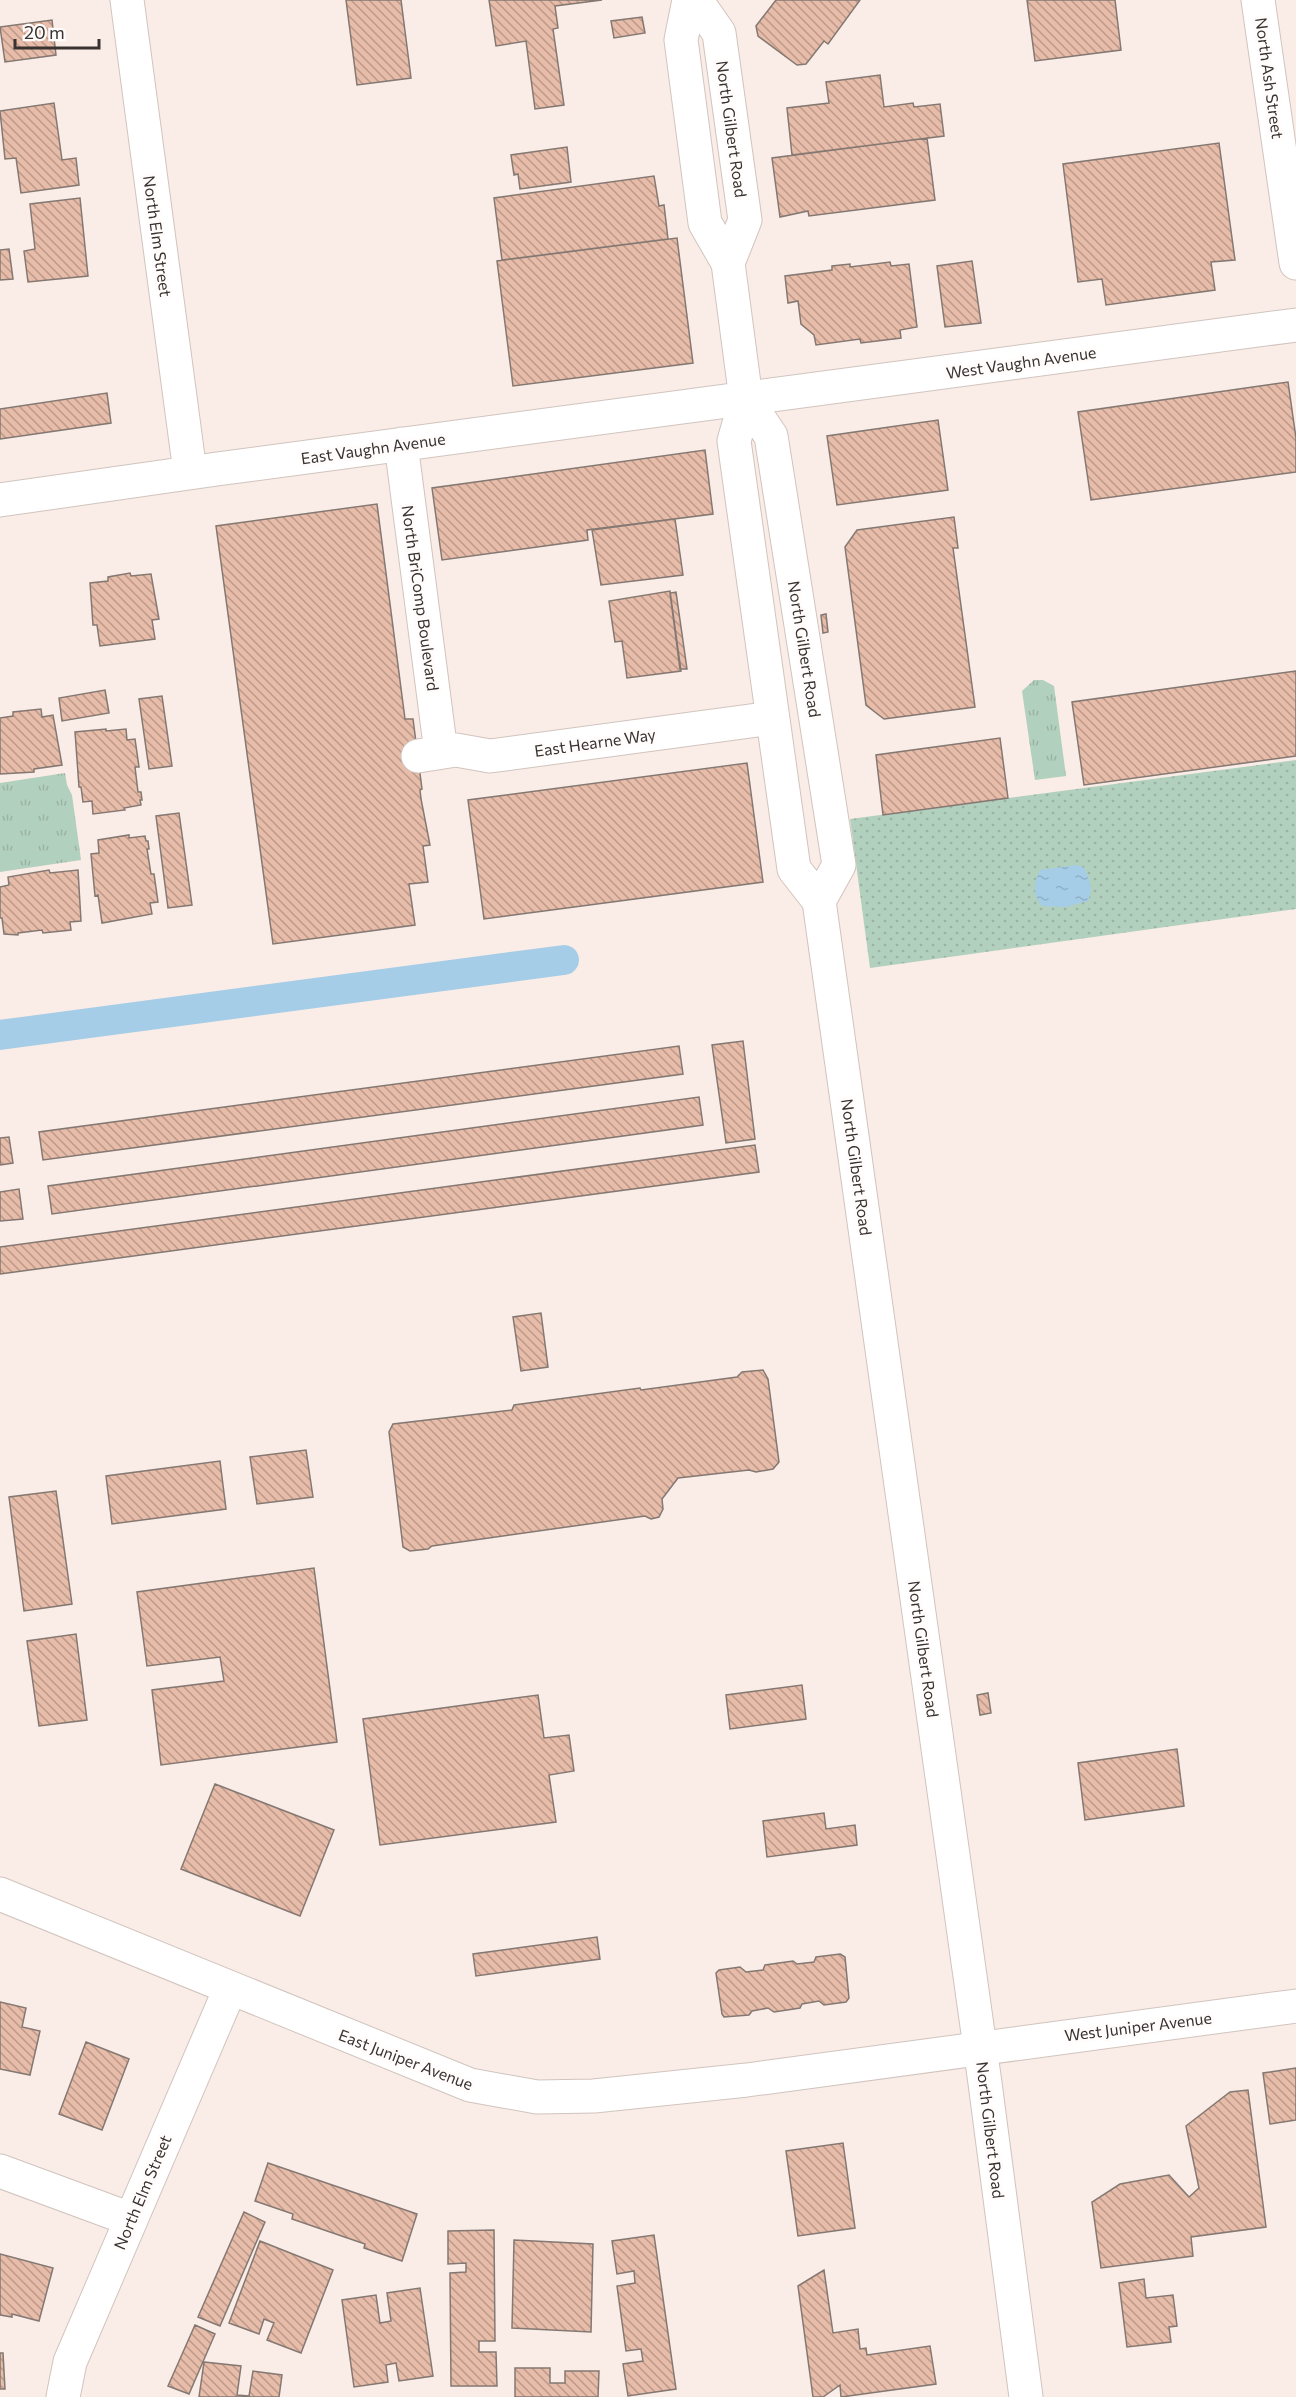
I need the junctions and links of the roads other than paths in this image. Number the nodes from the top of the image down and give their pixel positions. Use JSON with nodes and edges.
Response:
{"nodes":[{"id":1,"x":127,"y":0,"type":"edge"},
{"id":2,"x":689,"y":0,"type":"edge"},
{"id":3,"x":696,"y":0,"type":"edge"},
{"id":4,"x":1258,"y":0,"type":"edge"},
{"id":5,"x":728,"y":263,"type":"junction"},
{"id":6,"x":1296,"y":263,"type":"edge"},
{"id":7,"x":1296,"y":325,"type":"edge"},
{"id":8,"x":746,"y":399,"type":"junction"},
{"id":9,"x":401,"y":444,"type":"junction"},
{"id":10,"x":190,"y":472,"type":"junction"},
{"id":11,"x":0,"y":500,"type":"edge"},
{"id":12,"x":772,"y":718,"type":"junction"},
{"id":13,"x":429,"y":754,"type":"joint"},
{"id":14,"x":819,"y":901,"type":"junction"},
{"id":15,"x":0,"y":1894,"type":"edge"},
{"id":16,"x":230,"y":1989,"type":"junction"},
{"id":17,"x":1296,"y":2006,"type":"edge"},
{"id":18,"x":980,"y":2049,"type":"junction"},
{"id":19,"x":0,"y":2171,"type":"edge"},
{"id":20,"x":130,"y":2219,"type":"junction"},
{"id":21,"x":63,"y":2397,"type":"edge"},
{"id":22,"x":1026,"y":2397,"type":"edge"}],
"edges":[{"from":1,"to":10,"type":"street","name":"North Elm Street"},
{"from":2,"to":5,"type":"street","name":"North Gilbert Road"},
{"from":3,"to":5,"type":"street","name":"North Gilbert Road"},
{"from":4,"to":6,"type":"street","name":"North Ash Street"},
{"from":5,"to":8,"type":"street","name":"North Gilbert Road"},
{"from":7,"to":8,"type":"street","name":"West Vaughn Avenue"},
{"from":8,"to":9,"type":"street","name":"East Vaughn Avenue"},
{"from":8,"to":12,"type":"street","name":"North Gilbert Road"},
{"from":8,"to":14,"type":"street","name":"North Gilbert Road"},
{"from":9,"to":10,"type":"street","name":"East Vaughn Avenue"},
{"from":9,"to":13,"type":"street","name":"North BriComp Boulevard"},
{"from":10,"to":11,"type":"street","name":"East Vaughn Avenue"},
{"from":12,"to":13,"type":"street","name":"East Hearne Way"},
{"from":12,"to":14,"type":"street","name":"North Gilbert Road"},
{"from":14,"to":18,"type":"street","name":"North Gilbert Road"},
{"from":15,"to":16,"type":"street","name":"East Juniper Avenue"},
{"from":16,"to":18,"type":"street","name":"East Juniper Avenue"},
{"from":16,"to":20,"type":"street","name":"North Elm Street"},
{"from":17,"to":18,"type":"street","name":"West Juniper Avenue"},
{"from":18,"to":22,"type":"street","name":"North Gilbert Road"},
{"from":19,"to":20,"type":"street"},
{"from":20,"to":21,"type":"street","name":"North Elm Street"}]}
